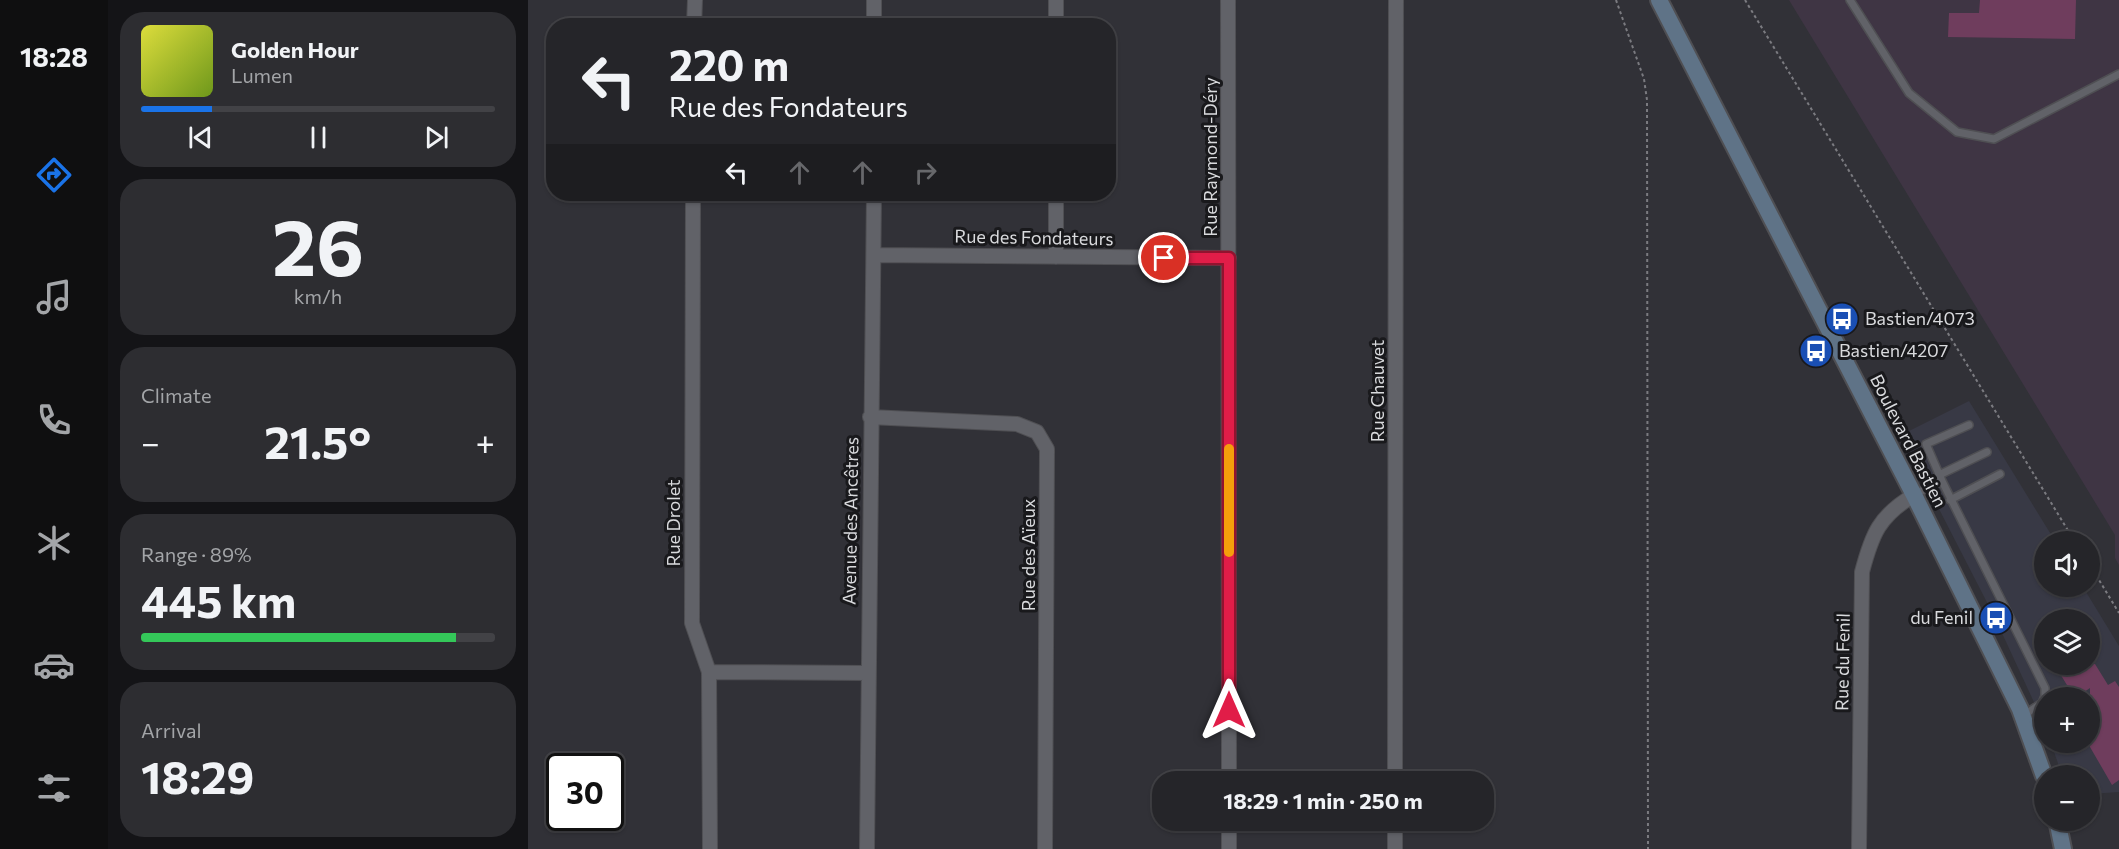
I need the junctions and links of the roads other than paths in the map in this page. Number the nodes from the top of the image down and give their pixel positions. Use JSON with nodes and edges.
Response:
{"nodes":[{"id":1,"x":695,"y":0,"type":"edge"},
{"id":2,"x":874,"y":0,"type":"edge"},
{"id":3,"x":1056,"y":0,"type":"edge"},
{"id":4,"x":1228,"y":0,"type":"edge"},
{"id":5,"x":1235,"y":0,"type":"edge"},
{"id":6,"x":1396,"y":0,"type":"edge"},
{"id":7,"x":1659,"y":0,"type":"edge"},
{"id":8,"x":1850,"y":0,"type":"edge"},
{"id":9,"x":694,"y":18,"type":"edge"},
{"id":10,"x":874,"y":18,"type":"edge"},
{"id":11,"x":1056,"y":18,"type":"edge"},
{"id":12,"x":2119,"y":74,"type":"edge"},
{"id":13,"x":693,"y":201,"type":"edge"},
{"id":14,"x":874,"y":201,"type":"edge"},
{"id":15,"x":1056,"y":201,"type":"edge"},
{"id":16,"x":874,"y":255,"type":"junction"},
{"id":17,"x":1056,"y":257,"type":"junction"},
{"id":18,"x":1229,"y":258,"type":"junction"},
{"id":19,"x":870,"y":417,"type":"junction"},
{"id":20,"x":1969,"y":425,"type":"dead end"},
{"id":21,"x":1986,"y":452,"type":"dead end"},
{"id":22,"x":2000,"y":474,"type":"dead end"},
{"id":23,"x":1940,"y":478,"type":"junction"},
{"id":24,"x":1914,"y":495,"type":"junction"},
{"id":25,"x":1950,"y":500,"type":"junction"},
{"id":26,"x":709,"y":672,"type":"junction"},
{"id":27,"x":868,"y":673,"type":"junction"},
{"id":28,"x":2044,"y":687,"type":"edge"},
{"id":29,"x":2034,"y":708,"type":"edge"},
{"id":30,"x":2022,"y":715,"type":"junction"},
{"id":31,"x":2040,"y":765,"type":"edge"},
{"id":32,"x":1229,"y":771,"type":"edge"},
{"id":33,"x":1395,"y":771,"type":"edge"},
{"id":34,"x":1229,"y":831,"type":"edge"},
{"id":35,"x":1395,"y":831,"type":"edge"},
{"id":36,"x":2059,"y":831,"type":"edge"},
{"id":37,"x":711,"y":849,"type":"edge"},
{"id":38,"x":867,"y":849,"type":"edge"},
{"id":39,"x":1045,"y":849,"type":"edge"},
{"id":40,"x":1229,"y":849,"type":"edge"},
{"id":41,"x":1395,"y":849,"type":"edge"},
{"id":42,"x":1859,"y":849,"type":"edge"},
{"id":43,"x":2063,"y":849,"type":"edge"}],
"edges":[{"from":1,"to":9,"type":"street"},
{"from":2,"to":10,"type":"street"},
{"from":3,"to":11,"type":"street"},
{"from":4,"to":5,"type":"street"},
{"from":4,"to":18,"type":"street","name":"Rue Raymond-Déry"},
{"from":6,"to":33,"type":"street","name":"Rue Chauvet"},
{"from":7,"to":24,"type":"main road","name":"Boulevard Bastien"},
{"from":8,"to":12,"type":"lane"},
{"from":13,"to":26,"type":"street","name":"Rue Drolet"},
{"from":14,"to":16,"type":"street","name":"Avenue des Ancêtres"},
{"from":15,"to":17,"type":"street"},
{"from":16,"to":17,"type":"street","name":"Rue des Fondateurs"},
{"from":16,"to":19,"type":"street","name":"Avenue des Ancêtres"},
{"from":17,"to":18,"type":"street","name":"Rue des Fondateurs"},
{"from":18,"to":32,"type":"street","name":"Rue Raymond-Déry"},
{"from":19,"to":27,"type":"street","name":"Avenue des Ancêtres"},
{"from":19,"to":39,"type":"street","name":"Rue des Aïeux"},
{"from":20,"to":23,"type":"lane"},
{"from":21,"to":23,"type":"lane"},
{"from":22,"to":25,"type":"lane"},
{"from":23,"to":24,"type":"lane"},
{"from":23,"to":25,"type":"lane"},
{"from":24,"to":30,"type":"main road","name":"Boulevard Bastien"},
{"from":24,"to":42,"type":"street","name":"Rue du Fenil"},
{"from":25,"to":28,"type":"lane"},
{"from":26,"to":27,"type":"street"},
{"from":26,"to":37,"type":"street","name":"Rue Drolet"},
{"from":27,"to":38,"type":"street","name":"Avenue des Ancêtres"},
{"from":29,"to":30,"type":"lane"},
{"from":30,"to":31,"type":"main road","name":"Boulevard Bastien"},
{"from":34,"to":40,"type":"street"},
{"from":35,"to":41,"type":"street"},
{"from":36,"to":43,"type":"main road"}]}
